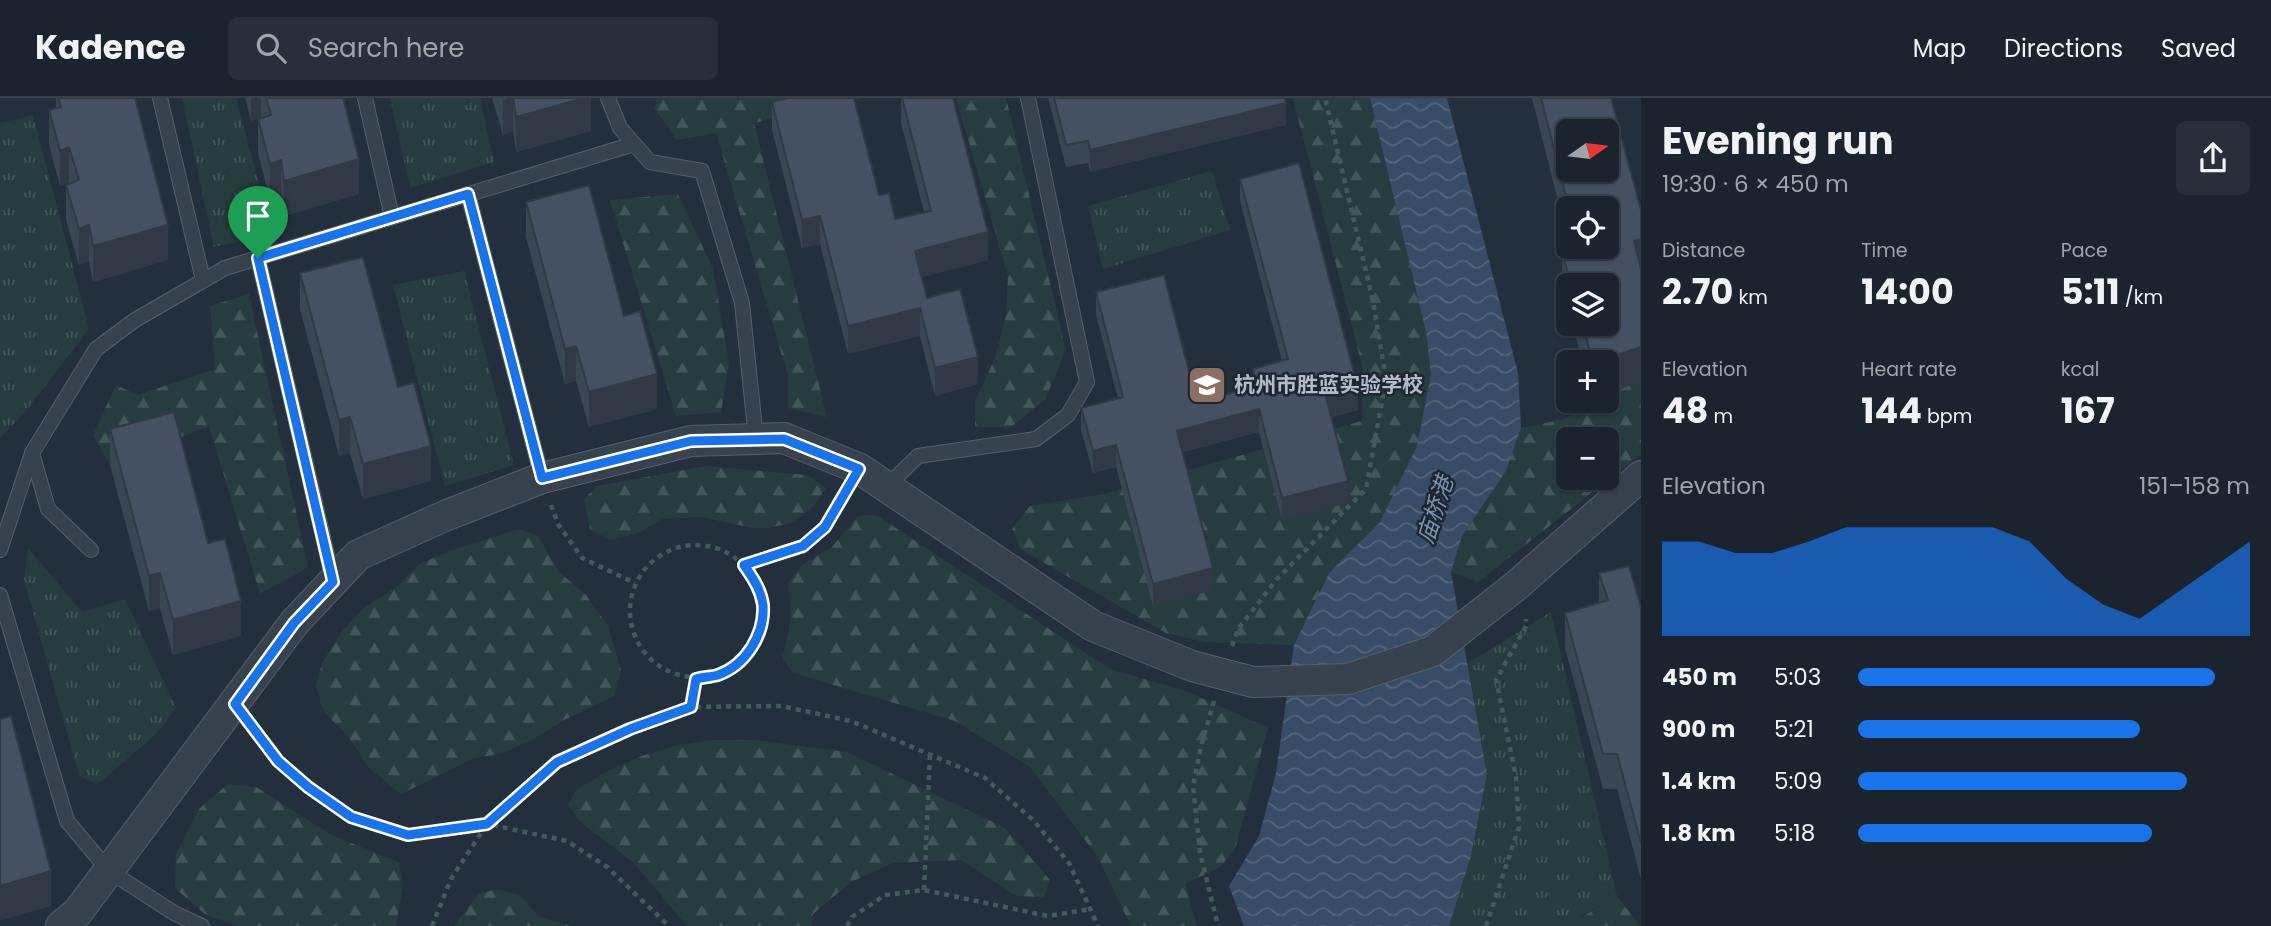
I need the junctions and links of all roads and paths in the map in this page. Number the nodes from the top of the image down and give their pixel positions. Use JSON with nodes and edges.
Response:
{"nodes":[{"id":1,"x":160,"y":98,"type":"edge"},
{"id":2,"x":365,"y":98,"type":"edge"},
{"id":3,"x":608,"y":98,"type":"edge"},
{"id":4,"x":1028,"y":98,"type":"edge"},
{"id":5,"x":1325,"y":98,"type":"edge"},
{"id":6,"x":634,"y":144,"type":"junction"},
{"id":7,"x":468,"y":194,"type":"junction"},
{"id":8,"x":392,"y":217,"type":"junction"},
{"id":9,"x":258,"y":258,"type":"junction"},
{"id":10,"x":204,"y":280,"type":"junction"},
{"id":11,"x":756,"y":439,"type":"junction"},
{"id":12,"x":32,"y":453,"type":"junction"},
{"id":13,"x":859,"y":469,"type":"junction"},
{"id":14,"x":1641,"y":477,"type":"edge"},
{"id":15,"x":542,"y":478,"type":"junction"},
{"id":16,"x":886,"y":487,"type":"junction"},
{"id":17,"x":0,"y":550,"type":"edge"},
{"id":18,"x":91,"y":550,"type":"dead end"},
{"id":19,"x":744,"y":565,"type":"junction"},
{"id":20,"x":1528,"y":576,"type":"junction"},
{"id":21,"x":333,"y":582,"type":"junction"},
{"id":22,"x":635,"y":583,"type":"junction"},
{"id":23,"x":0,"y":595,"type":"edge"},
{"id":24,"x":1222,"y":674,"type":"junction"},
{"id":25,"x":696,"y":679,"type":"junction"},
{"id":26,"x":235,"y":704,"type":"junction"},
{"id":27,"x":691,"y":707,"type":"junction"},
{"id":28,"x":930,"y":755,"type":"junction"},
{"id":29,"x":487,"y":824,"type":"junction"},
{"id":30,"x":110,"y":871,"type":"junction"},
{"id":31,"x":924,"y":890,"type":"junction"},
{"id":32,"x":1091,"y":909,"type":"junction"},
{"id":33,"x":61,"y":926,"type":"edge"},
{"id":34,"x":202,"y":926,"type":"edge"},
{"id":35,"x":432,"y":926,"type":"edge"},
{"id":36,"x":670,"y":926,"type":"edge"},
{"id":37,"x":847,"y":926,"type":"edge"},
{"id":38,"x":1098,"y":926,"type":"edge"},
{"id":39,"x":1218,"y":926,"type":"edge"},
{"id":40,"x":1486,"y":926,"type":"edge"}],
"edges":[{"from":1,"to":10,"type":"lane"},
{"from":2,"to":8,"type":"lane"},
{"from":3,"to":6,"type":"lane"},
{"from":4,"to":16,"type":"lane"},
{"from":5,"to":24,"type":"path"},
{"from":6,"to":7,"type":"lane"},
{"from":6,"to":11,"type":"lane"},
{"from":7,"to":8,"type":"lane"},
{"from":7,"to":15,"type":"lane"},
{"from":8,"to":9,"type":"lane"},
{"from":9,"to":10,"type":"lane"},
{"from":9,"to":21,"type":"lane"},
{"from":10,"to":12,"type":"lane"},
{"from":11,"to":13,"type":"street"},
{"from":11,"to":15,"type":"street"},
{"from":12,"to":17,"type":"lane"},
{"from":12,"to":18,"type":"lane"},
{"from":13,"to":16,"type":"street"},
{"from":13,"to":19,"type":"path"},
{"from":14,"to":20,"type":"street"},
{"from":15,"to":21,"type":"street"},
{"from":15,"to":22,"type":"path"},
{"from":16,"to":24,"type":"street"},
{"from":19,"to":22,"type":"path"},
{"from":19,"to":25,"type":"path"},
{"from":20,"to":24,"type":"street"},
{"from":20,"to":40,"type":"path"},
{"from":21,"to":26,"type":"street"},
{"from":22,"to":25,"type":"path"},
{"from":23,"to":30,"type":"lane"},
{"from":24,"to":39,"type":"path"},
{"from":25,"to":27,"type":"path"},
{"from":26,"to":29,"type":"path"},
{"from":26,"to":30,"type":"street"},
{"from":27,"to":28,"type":"path"},
{"from":27,"to":29,"type":"path"},
{"from":28,"to":31,"type":"path"},
{"from":28,"to":32,"type":"path"},
{"from":29,"to":35,"type":"path"},
{"from":29,"to":36,"type":"path"},
{"from":30,"to":33,"type":"street"},
{"from":30,"to":34,"type":"lane"},
{"from":31,"to":32,"type":"path"},
{"from":31,"to":37,"type":"path"},
{"from":32,"to":38,"type":"path"}]}
